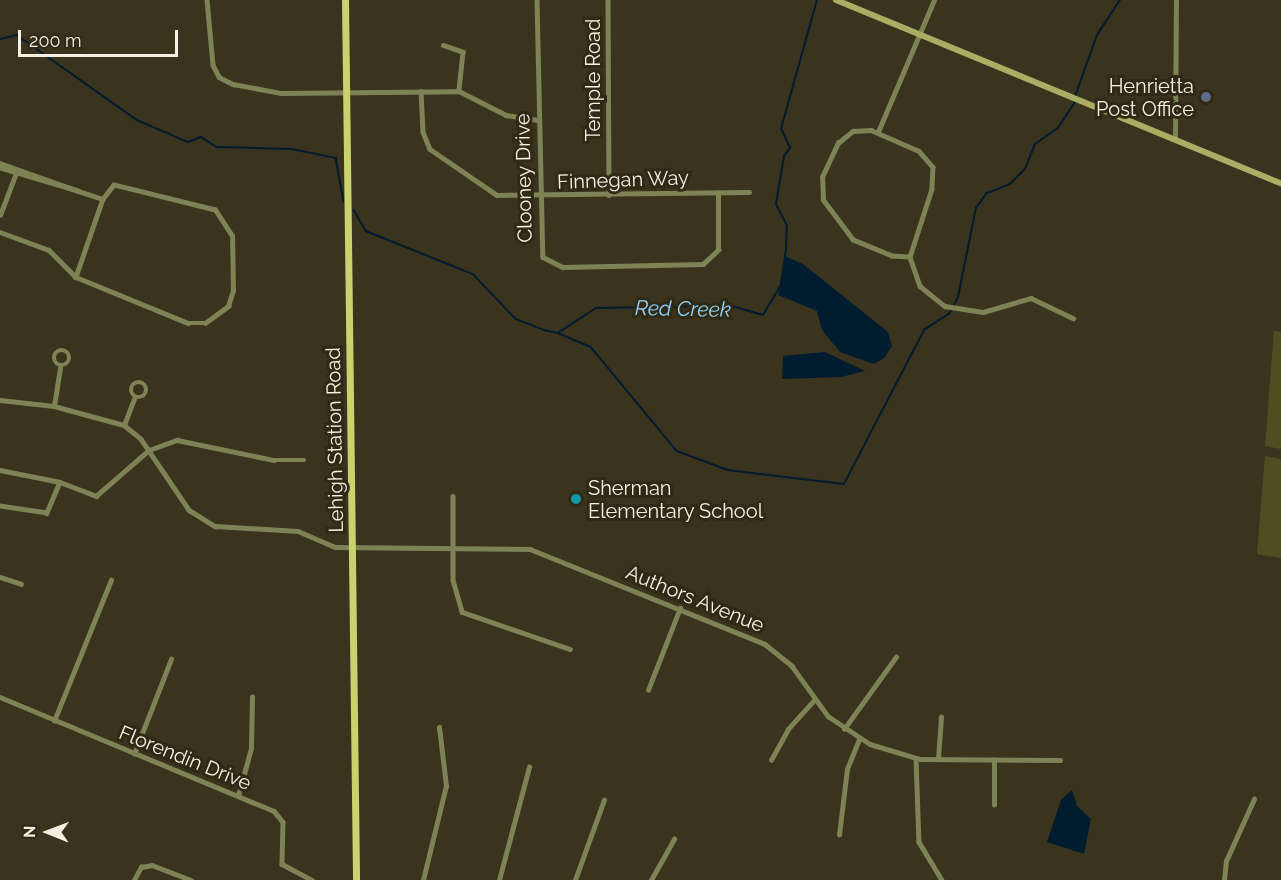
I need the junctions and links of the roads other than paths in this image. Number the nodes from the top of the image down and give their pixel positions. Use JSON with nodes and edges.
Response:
{"nodes":[{"id":1,"x":207,"y":0,"type":"edge"},
{"id":2,"x":345,"y":0,"type":"edge"},
{"id":3,"x":537,"y":0,"type":"edge"},
{"id":4,"x":608,"y":0,"type":"edge"},
{"id":5,"x":934,"y":0,"type":"edge"},
{"id":6,"x":1176,"y":0,"type":"edge"},
{"id":7,"x":840,"y":1,"type":"edge"},
{"id":8,"x":919,"y":34,"type":"junction"},
{"id":9,"x":443,"y":45,"type":"dead end"},
{"id":10,"x":421,"y":91,"type":"junction"},
{"id":11,"x":459,"y":91,"type":"junction"},
{"id":12,"x":346,"y":92,"type":"junction"},
{"id":13,"x":538,"y":120,"type":"junction"},
{"id":14,"x":878,"y":132,"type":"junction"},
{"id":15,"x":1175,"y":139,"type":"junction"},
{"id":16,"x":0,"y":163,"type":"edge"},
{"id":17,"x":0,"y":168,"type":"edge"},
{"id":18,"x":16,"y":173,"type":"junction"},
{"id":19,"x":1281,"y":183,"type":"edge"},
{"id":20,"x":78,"y":191,"type":"junction"},
{"id":21,"x":748,"y":192,"type":"dead end"},
{"id":22,"x":718,"y":193,"type":"junction"},
{"id":23,"x":609,"y":195,"type":"junction"},
{"id":24,"x":538,"y":198,"type":"junction"},
{"id":25,"x":103,"y":199,"type":"junction"},
{"id":26,"x":0,"y":215,"type":"edge"},
{"id":27,"x":0,"y":232,"type":"edge"},
{"id":28,"x":910,"y":257,"type":"junction"},
{"id":29,"x":76,"y":277,"type":"junction"},
{"id":30,"x":1073,"y":318,"type":"dead end"},
{"id":31,"x":60,"y":366,"type":"dead end"},
{"id":32,"x":135,"y":397,"type":"dead end"},
{"id":33,"x":0,"y":400,"type":"edge"},
{"id":34,"x":54,"y":405,"type":"junction"},
{"id":35,"x":124,"y":425,"type":"junction"},
{"id":36,"x":149,"y":450,"type":"junction"},
{"id":37,"x":304,"y":460,"type":"dead end"},
{"id":38,"x":0,"y":470,"type":"edge"},
{"id":39,"x":60,"y":483,"type":"junction"},
{"id":40,"x":453,"y":496,"type":"dead end"},
{"id":41,"x":0,"y":506,"type":"edge"},
{"id":42,"x":453,"y":545,"type":"junction"},
{"id":43,"x":352,"y":546,"type":"junction"},
{"id":44,"x":0,"y":577,"type":"edge"},
{"id":45,"x":111,"y":580,"type":"dead end"},
{"id":46,"x":21,"y":584,"type":"dead end"},
{"id":47,"x":680,"y":608,"type":"junction"},
{"id":48,"x":570,"y":649,"type":"dead end"},
{"id":49,"x":896,"y":657,"type":"dead end"},
{"id":50,"x":171,"y":659,"type":"dead end"},
{"id":51,"x":648,"y":690,"type":"dead end"},
{"id":52,"x":0,"y":697,"type":"edge"},
{"id":53,"x":252,"y":697,"type":"dead end"},
{"id":54,"x":814,"y":700,"type":"junction"},
{"id":55,"x":941,"y":717,"type":"dead end"},
{"id":56,"x":54,"y":721,"type":"junction"},
{"id":57,"x":439,"y":727,"type":"dead end"},
{"id":58,"x":844,"y":729,"type":"junction"},
{"id":59,"x":859,"y":739,"type":"junction"},
{"id":60,"x":134,"y":754,"type":"junction"},
{"id":61,"x":916,"y":758,"type":"junction"},
{"id":62,"x":938,"y":759,"type":"junction"},
{"id":63,"x":771,"y":760,"type":"dead end"},
{"id":64,"x":994,"y":760,"type":"junction"},
{"id":65,"x":1060,"y":760,"type":"dead end"},
{"id":66,"x":529,"y":767,"type":"dead end"},
{"id":67,"x":238,"y":796,"type":"junction"},
{"id":68,"x":1254,"y":799,"type":"dead end"},
{"id":69,"x":604,"y":800,"type":"dead end"},
{"id":70,"x":994,"y":805,"type":"dead end"},
{"id":71,"x":839,"y":835,"type":"dead end"},
{"id":72,"x":674,"y":838,"type":"dead end"},
{"id":73,"x":134,"y":880,"type":"edge"},
{"id":74,"x":191,"y":880,"type":"edge"},
{"id":75,"x":312,"y":880,"type":"edge"},
{"id":76,"x":356,"y":880,"type":"edge"},
{"id":77,"x":423,"y":880,"type":"edge"},
{"id":78,"x":499,"y":880,"type":"edge"},
{"id":79,"x":575,"y":880,"type":"edge"},
{"id":80,"x":651,"y":880,"type":"edge"},
{"id":81,"x":942,"y":880,"type":"edge"},
{"id":82,"x":1224,"y":880,"type":"edge"}],
"edges":[{"from":1,"to":12,"type":"street"},
{"from":2,"to":12,"type":"main road","name":"Lehigh Station Road"},
{"from":3,"to":13,"type":"street","name":"Clooney Drive"},
{"from":4,"to":23,"type":"street","name":"Temple Road"},
{"from":5,"to":8,"type":"street"},
{"from":6,"to":15,"type":"street"},
{"from":7,"to":8,"type":"main road"},
{"from":8,"to":14,"type":"street"},
{"from":8,"to":15,"type":"main road"},
{"from":9,"to":11,"type":"street"},
{"from":10,"to":11,"type":"street"},
{"from":10,"to":12,"type":"street"},
{"from":10,"to":24,"type":"street","name":"Finnegan Way"},
{"from":11,"to":13,"type":"street"},
{"from":12,"to":43,"type":"main road","name":"Lehigh Station Road"},
{"from":13,"to":24,"type":"street","name":"Clooney Drive"},
{"from":14,"to":28,"type":"street"},
{"from":14,"to":28,"type":"street"},
{"from":15,"to":19,"type":"main road"},
{"from":16,"to":20,"type":"street"},
{"from":17,"to":18,"type":"street"},
{"from":18,"to":20,"type":"street"},
{"from":18,"to":26,"type":"street"},
{"from":20,"to":25,"type":"street"},
{"from":21,"to":22,"type":"street","name":"Finnegan Way"},
{"from":22,"to":23,"type":"street","name":"Finnegan Way"},
{"from":22,"to":24,"type":"street","name":"Clooney Drive"},
{"from":23,"to":24,"type":"street","name":"Finnegan Way"},
{"from":25,"to":29,"type":"street"},
{"from":25,"to":29,"type":"street"},
{"from":27,"to":29,"type":"street"},
{"from":28,"to":30,"type":"street"},
{"from":31,"to":34,"type":"street"},
{"from":32,"to":35,"type":"street"},
{"from":33,"to":34,"type":"street"},
{"from":34,"to":35,"type":"street"},
{"from":35,"to":36,"type":"street","name":"Authors Avenue"},
{"from":36,"to":37,"type":"street"},
{"from":36,"to":39,"type":"street"},
{"from":36,"to":43,"type":"street","name":"Authors Avenue"},
{"from":38,"to":39,"type":"street"},
{"from":39,"to":41,"type":"street"},
{"from":40,"to":42,"type":"street"},
{"from":42,"to":43,"type":"street","name":"Authors Avenue"},
{"from":42,"to":47,"type":"street","name":"Authors Avenue"},
{"from":42,"to":48,"type":"street"},
{"from":43,"to":76,"type":"main road","name":"Lehigh Station Road"},
{"from":44,"to":46,"type":"street"},
{"from":45,"to":56,"type":"street"},
{"from":47,"to":51,"type":"street"},
{"from":47,"to":54,"type":"street","name":"Authors Avenue"},
{"from":49,"to":58,"type":"street"},
{"from":50,"to":60,"type":"street"},
{"from":52,"to":56,"type":"street","name":"Florendin Drive"},
{"from":53,"to":67,"type":"street"},
{"from":54,"to":58,"type":"street","name":"Authors Avenue"},
{"from":54,"to":63,"type":"street"},
{"from":55,"to":62,"type":"street"},
{"from":56,"to":60,"type":"street","name":"Florendin Drive"},
{"from":57,"to":77,"type":"street"},
{"from":58,"to":59,"type":"street","name":"Authors Avenue"},
{"from":59,"to":61,"type":"street","name":"Authors Avenue"},
{"from":59,"to":71,"type":"street"},
{"from":60,"to":67,"type":"street","name":"Florendin Drive"},
{"from":61,"to":62,"type":"street","name":"Authors Avenue"},
{"from":61,"to":81,"type":"street"},
{"from":62,"to":64,"type":"street","name":"Authors Avenue"},
{"from":64,"to":65,"type":"street","name":"Authors Avenue"},
{"from":64,"to":70,"type":"street"},
{"from":66,"to":78,"type":"street"},
{"from":67,"to":75,"type":"street","name":"Florendin Drive"},
{"from":68,"to":82,"type":"street"},
{"from":69,"to":79,"type":"street"},
{"from":72,"to":80,"type":"street"},
{"from":73,"to":74,"type":"street"}]}
